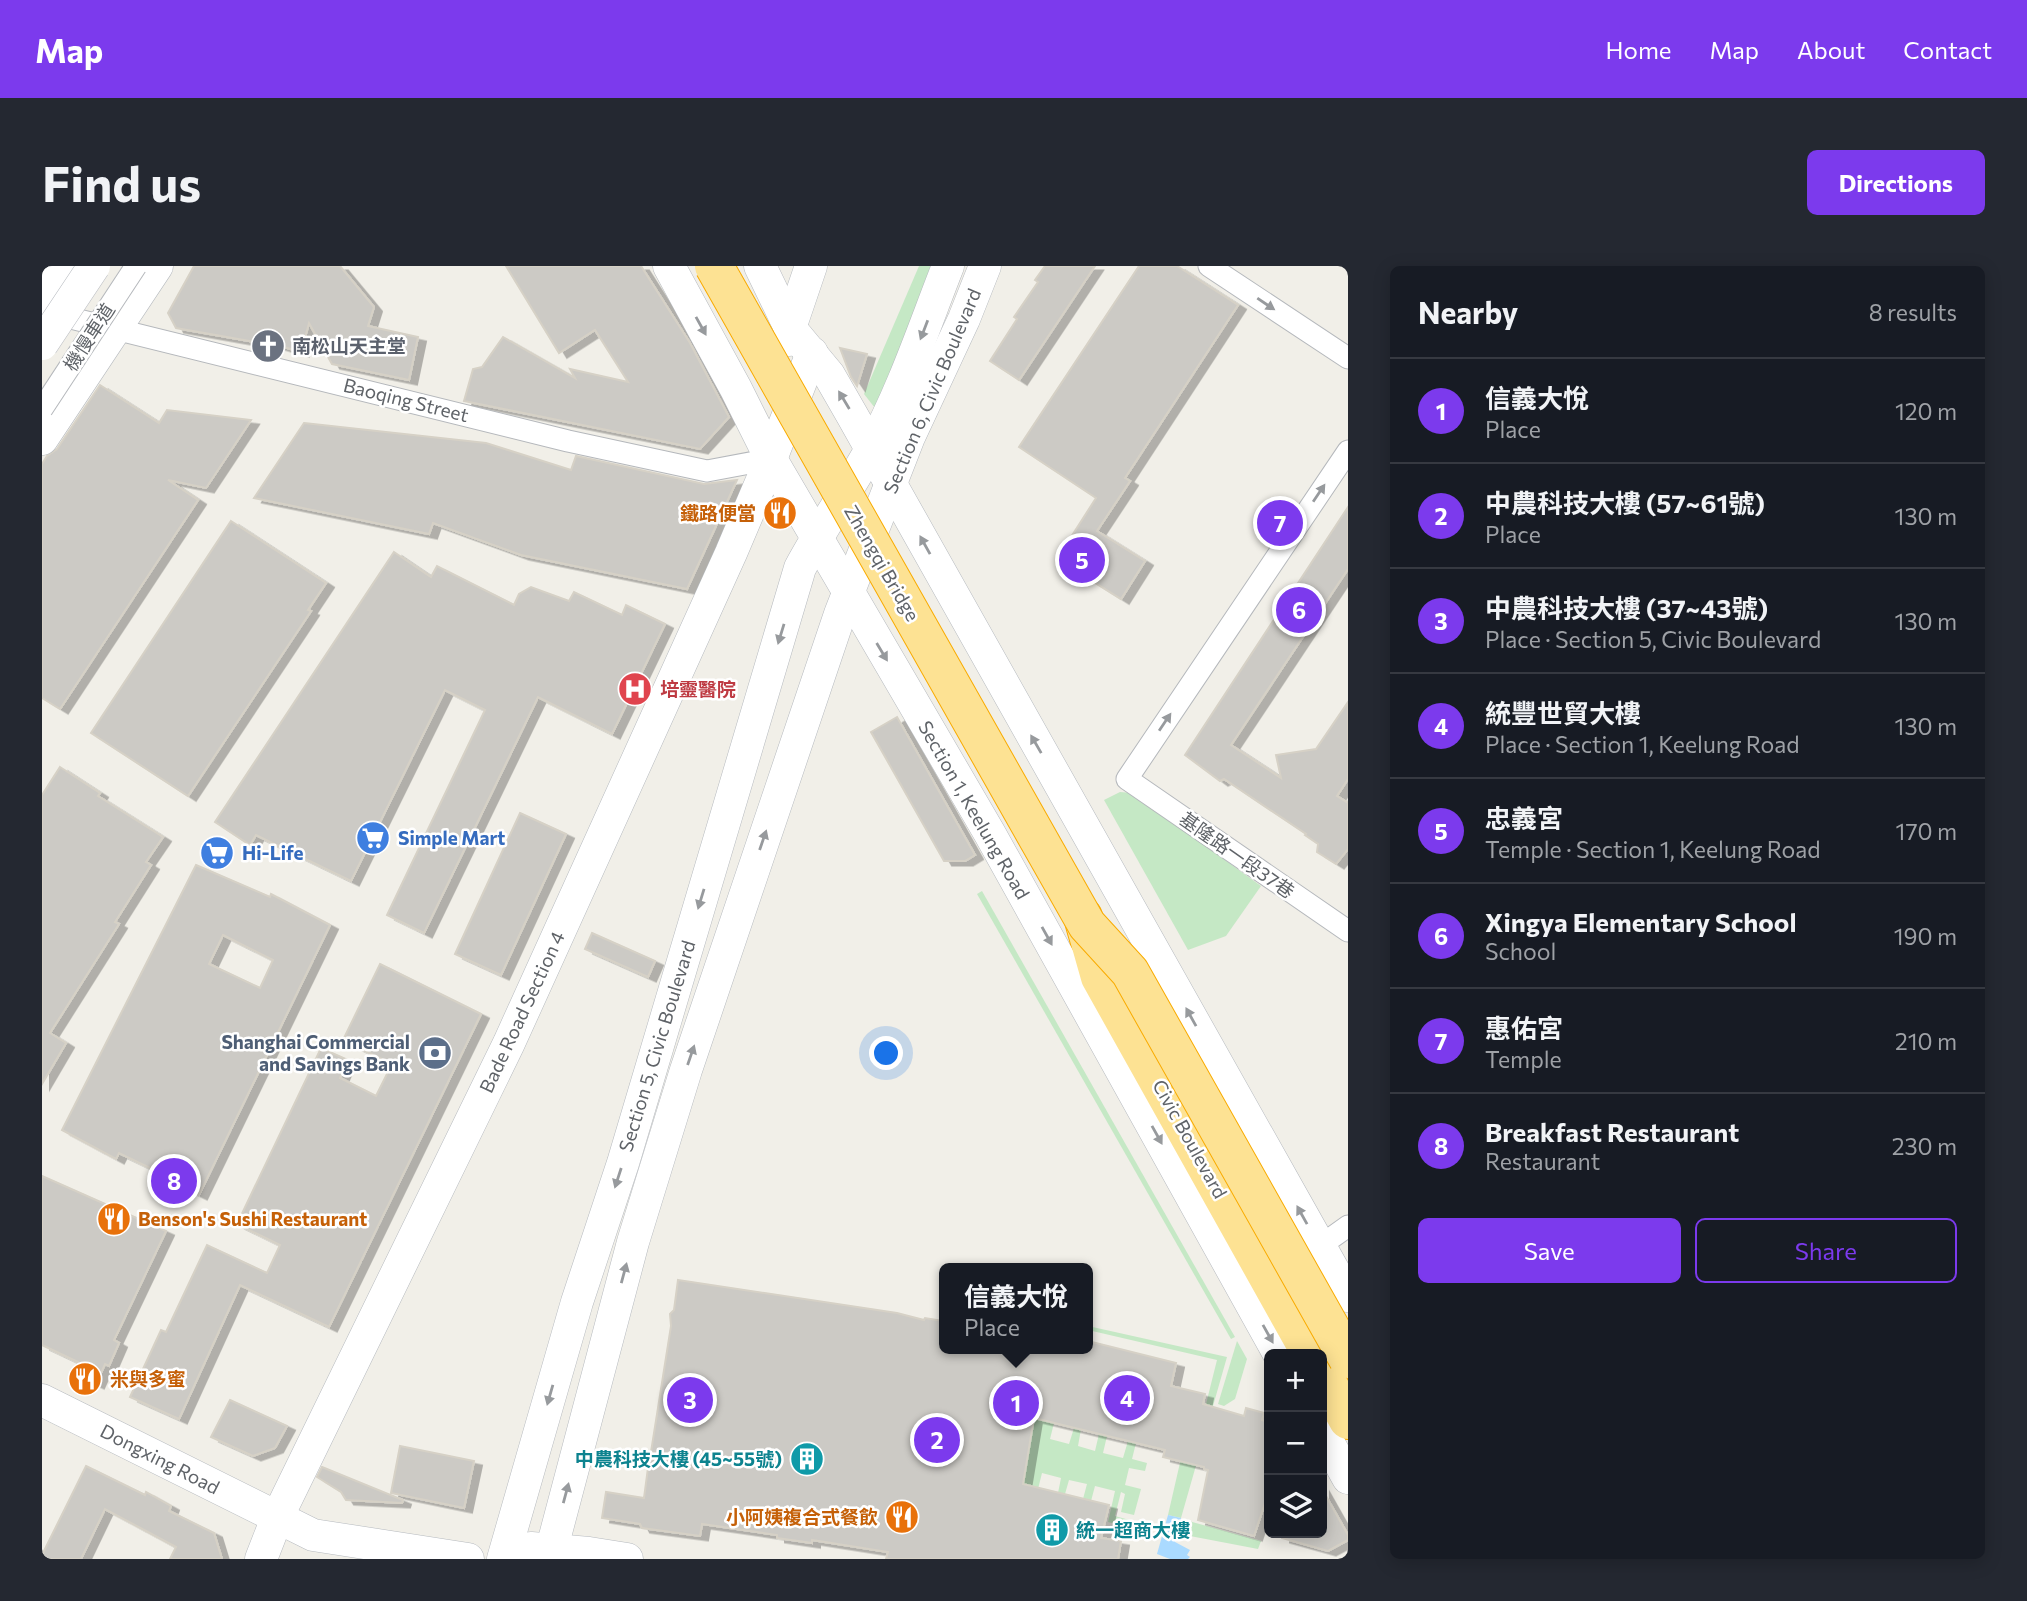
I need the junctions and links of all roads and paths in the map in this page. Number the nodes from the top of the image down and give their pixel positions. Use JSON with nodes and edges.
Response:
{"nodes":[{"id":1,"x":49,"y":266,"type":"edge"},
{"id":2,"x":68,"y":266,"type":"edge"},
{"id":3,"x":87,"y":266,"type":"edge"},
{"id":4,"x":94,"y":266,"type":"edge"},
{"id":5,"x":136,"y":266,"type":"edge"},
{"id":6,"x":158,"y":266,"type":"edge"},
{"id":7,"x":668,"y":266,"type":"edge"},
{"id":8,"x":716,"y":266,"type":"edge"},
{"id":9,"x":760,"y":266,"type":"edge"},
{"id":10,"x":811,"y":266,"type":"edge"},
{"id":11,"x":948,"y":266,"type":"edge"},
{"id":12,"x":985,"y":266,"type":"edge"},
{"id":13,"x":1209,"y":266,"type":"edge"},
{"id":14,"x":42,"y":276,"type":"edge"},
{"id":15,"x":42,"y":309,"type":"edge"},
{"id":16,"x":790,"y":328,"type":"junction"},
{"id":17,"x":115,"y":330,"type":"junction"},
{"id":18,"x":42,"y":334,"type":"edge"},
{"id":19,"x":42,"y":344,"type":"edge"},
{"id":20,"x":812,"y":353,"type":"junction"},
{"id":21,"x":1348,"y":358,"type":"edge"},
{"id":22,"x":42,"y":409,"type":"edge"},
{"id":23,"x":42,"y":439,"type":"edge"},
{"id":24,"x":871,"y":449,"type":"junction"},
{"id":25,"x":1348,"y":451,"type":"edge"},
{"id":26,"x":771,"y":459,"type":"junction"},
{"id":27,"x":892,"y":484,"type":"junction"},
{"id":28,"x":817,"y":536,"type":"junction"},
{"id":29,"x":848,"y":593,"type":"junction"},
{"id":30,"x":1070,"y":803,"type":"junction"},
{"id":31,"x":990,"y":834,"type":"junction"},
{"id":32,"x":1085,"y":921,"type":"junction"},
{"id":33,"x":1348,"y":931,"type":"edge"},
{"id":34,"x":1348,"y":1226,"type":"edge"},
{"id":35,"x":1320,"y":1246,"type":"junction"},
{"id":36,"x":1348,"y":1296,"type":"edge"},
{"id":37,"x":1276,"y":1349,"type":"edge"},
{"id":38,"x":1309,"y":1349,"type":"edge"},
{"id":39,"x":1348,"y":1358,"type":"edge"},
{"id":40,"x":1327,"y":1380,"type":"edge"},
{"id":41,"x":42,"y":1400,"type":"edge"},
{"id":42,"x":1348,"y":1417,"type":"edge"},
{"id":43,"x":1327,"y":1440,"type":"edge"},
{"id":44,"x":1348,"y":1478,"type":"edge"},
{"id":45,"x":277,"y":1518,"type":"junction"},
{"id":46,"x":505,"y":1552,"type":"edge"},
{"id":47,"x":550,"y":1555,"type":"edge"},
{"id":48,"x":466,"y":1558,"type":"edge"},
{"id":49,"x":261,"y":1559,"type":"edge"},
{"id":50,"x":627,"y":1559,"type":"edge"}],
"edges":[{"from":1,"to":14,"type":"street"},
{"from":2,"to":15,"type":"street"},
{"from":3,"to":18,"type":"street"},
{"from":4,"to":19,"type":"street","bridge":true},
{"from":5,"to":22,"type":"street","name":"機慢車道","bridge":true},
{"from":6,"to":17,"type":"street"},
{"from":7,"to":26,"type":"street","name":"Section 1, Keelung Road","one_way":true},
{"from":8,"to":16,"type":"street"},
{"from":8,"to":32,"type":"highway","name":"Zhengqi Bridge","bridge":true},
{"from":9,"to":16,"type":"street"},
{"from":10,"to":16,"type":"street","name":"Bade Road Section 4"},
{"from":11,"to":24,"type":"street","name":"Section 6, Civic Boulevard","one_way":true},
{"from":12,"to":27,"type":"street","name":"Section 6, Civic Boulevard"},
{"from":13,"to":21,"type":"street","one_way":true},
{"from":15,"to":17,"type":"street","name":"Baoqing Street"},
{"from":16,"to":20,"type":"street"},
{"from":16,"to":26,"type":"street","name":"Bade Road Section 4"},
{"from":17,"to":23,"type":"street"},
{"from":17,"to":26,"type":"street","name":"Baoqing Street"},
{"from":24,"to":20,"type":"street","one_way":true},
{"from":20,"to":26,"type":"street","name":"Bade Road Section 4"},
{"from":24,"to":27,"type":"street"},
{"from":24,"to":28,"type":"street","name":"Section 6, Civic Boulevard"},
{"from":33,"to":25,"type":"street","name":"基隆路一段37巷","one_way":true},
{"from":26,"to":28,"type":"street","name":"Section 1, Keelung Road"},
{"from":26,"to":45,"type":"street","name":"Bade Road Section 4"},
{"from":27,"to":29,"type":"street","name":"Section 6, Civic Boulevard"},
{"from":30,"to":27,"type":"street","one_way":true},
{"from":28,"to":29,"type":"street","name":"Section 1, Keelung Road"},
{"from":28,"to":46,"type":"street","name":"Section 5, Civic Boulevard","one_way":true},
{"from":29,"to":31,"type":"street","name":"Section 1, Keelung Road","one_way":true},
{"from":47,"to":29,"type":"street","name":"Section 5, Civic Boulevard","one_way":true},
{"from":30,"to":31,"type":"street"},
{"from":35,"to":30,"type":"street","one_way":true},
{"from":31,"to":37,"type":"street","name":"Section 1, Keelung Road","one_way":true},
{"from":32,"to":38,"type":"highway","name":"Civic Boulevard"},
{"from":32,"to":39,"type":"highway","bridge":true},
{"from":34,"to":35,"type":"street"},
{"from":35,"to":36,"type":"street"},
{"from":40,"to":42,"type":"highway"},
{"from":41,"to":45,"type":"street","name":"Dongxing Road"},
{"from":43,"to":44,"type":"street"},
{"from":45,"to":48,"type":"street","name":"Dongxing Road"},
{"from":45,"to":49,"type":"street","name":"Bade Road Section 4"},
{"from":46,"to":47,"type":"street"},
{"from":46,"to":48,"type":"street"},
{"from":47,"to":50,"type":"street"}]}
